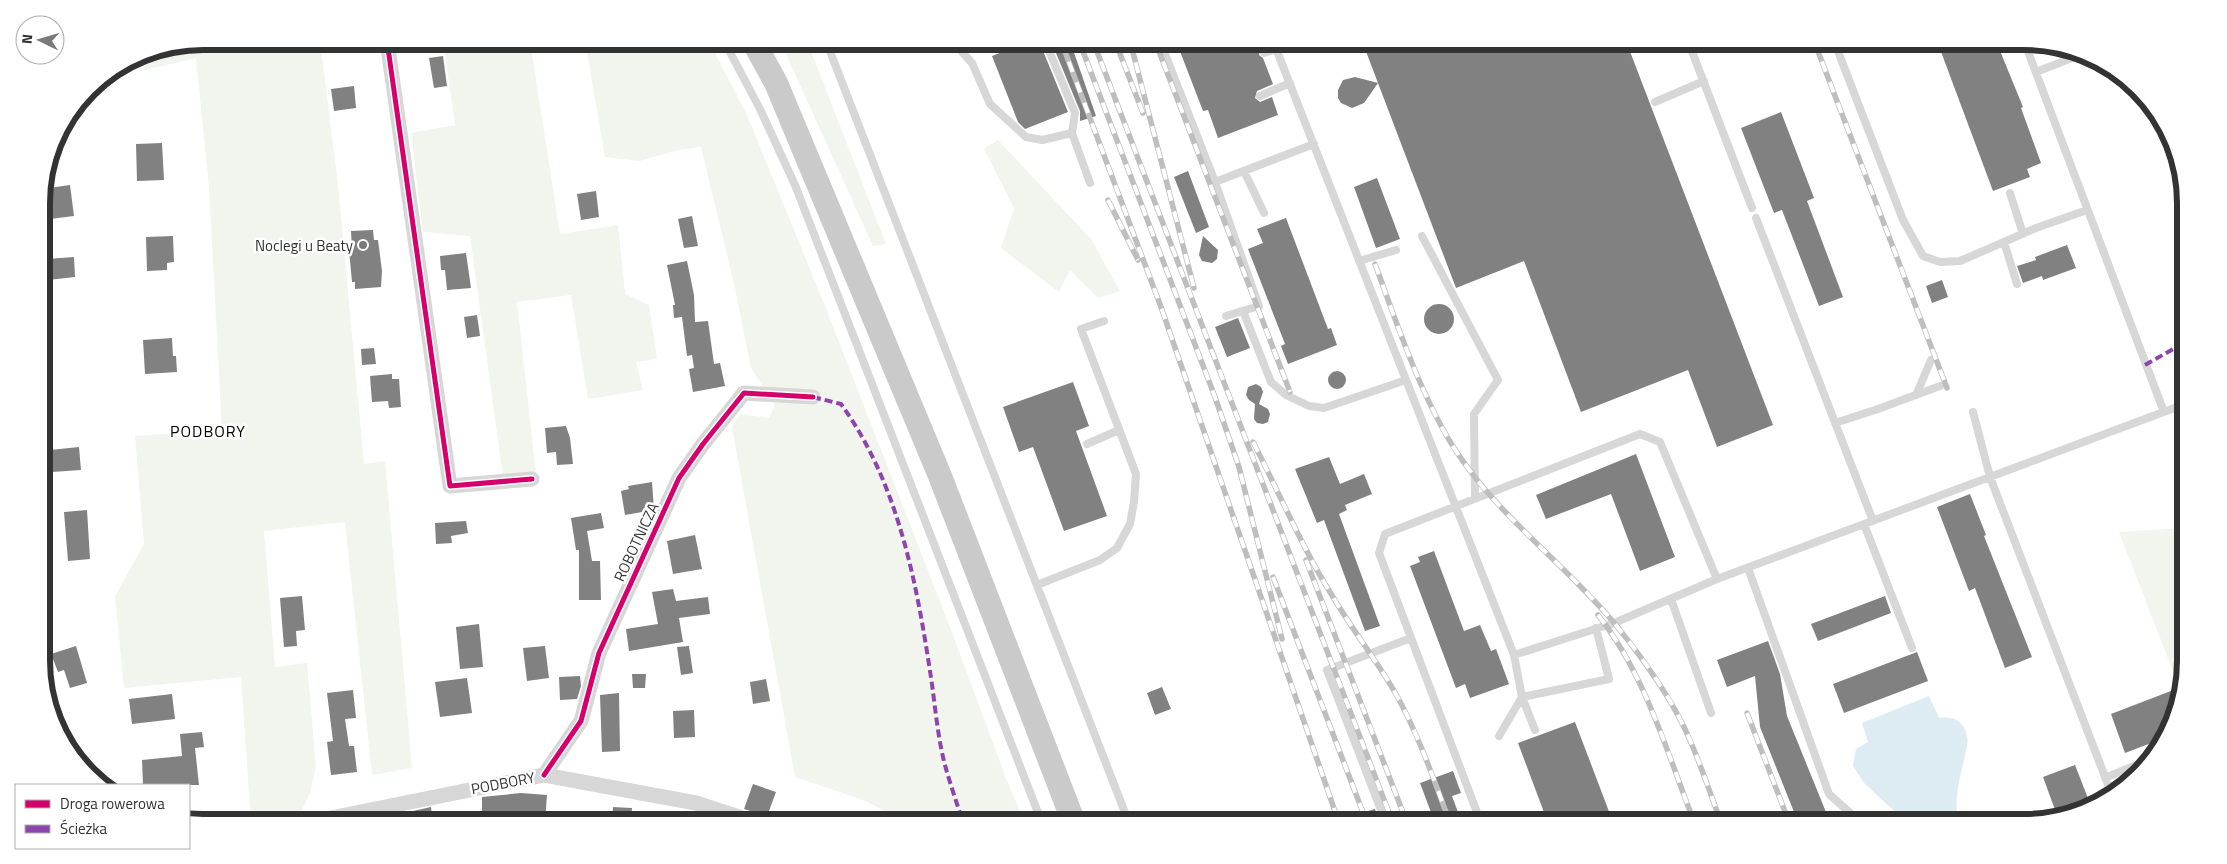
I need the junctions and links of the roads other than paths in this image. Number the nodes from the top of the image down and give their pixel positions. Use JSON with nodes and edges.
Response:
{"nodes":[{"id":1,"x":388,"y":50,"type":"edge"},
{"id":2,"x":729,"y":50,"type":"edge"},
{"id":3,"x":758,"y":50,"type":"edge"},
{"id":4,"x":829,"y":50,"type":"edge"},
{"id":5,"x":960,"y":50,"type":"edge"},
{"id":6,"x":1049,"y":50,"type":"edge"},
{"id":7,"x":1164,"y":50,"type":"edge"},
{"id":8,"x":1268,"y":50,"type":"edge"},
{"id":9,"x":1276,"y":50,"type":"edge"},
{"id":10,"x":1692,"y":50,"type":"edge"},
{"id":11,"x":1837,"y":50,"type":"edge"},
{"id":12,"x":2028,"y":50,"type":"edge"},
{"id":13,"x":1264,"y":53,"type":"dead end"},
{"id":14,"x":2072,"y":58,"type":"edge"},
{"id":15,"x":2036,"y":72,"type":"junction"},
{"id":16,"x":1704,"y":81,"type":"junction"},
{"id":17,"x":1290,"y":83,"type":"junction"},
{"id":18,"x":1260,"y":96,"type":"dead end"},
{"id":19,"x":1655,"y":102,"type":"dead end"},
{"id":20,"x":1072,"y":132,"type":"junction"},
{"id":21,"x":1314,"y":144,"type":"junction"},
{"id":22,"x":1244,"y":171,"type":"junction"},
{"id":23,"x":1215,"y":182,"type":"junction"},
{"id":24,"x":1090,"y":183,"type":"dead end"},
{"id":25,"x":2010,"y":193,"type":"dead end"},
{"id":26,"x":1752,"y":208,"type":"dead end"},
{"id":27,"x":2087,"y":210,"type":"junction"},
{"id":28,"x":1264,"y":213,"type":"dead end"},
{"id":29,"x":1756,"y":218,"type":"dead end"},
{"id":30,"x":2023,"y":234,"type":"junction"},
{"id":31,"x":1422,"y":236,"type":"dead end"},
{"id":32,"x":2004,"y":242,"type":"junction"},
{"id":33,"x":1396,"y":250,"type":"dead end"},
{"id":34,"x":1359,"y":261,"type":"junction"},
{"id":35,"x":2017,"y":284,"type":"dead end"},
{"id":36,"x":1244,"y":311,"type":"junction"},
{"id":37,"x":1226,"y":316,"type":"dead end"},
{"id":38,"x":1104,"y":321,"type":"dead end"},
{"id":39,"x":1931,"y":360,"type":"dead end"},
{"id":40,"x":1406,"y":380,"type":"junction"},
{"id":41,"x":1940,"y":386,"type":"dead end"},
{"id":42,"x":1916,"y":394,"type":"junction"},
{"id":43,"x":813,"y":397,"type":"dead end"},
{"id":44,"x":2177,"y":408,"type":"edge"},
{"id":45,"x":1973,"y":412,"type":"dead end"},
{"id":46,"x":2164,"y":412,"type":"junction"},
{"id":47,"x":1835,"y":423,"type":"junction"},
{"id":48,"x":1119,"y":430,"type":"junction"},
{"id":49,"x":1087,"y":444,"type":"dead end"},
{"id":50,"x":1990,"y":477,"type":"junction"},
{"id":51,"x":532,"y":480,"type":"dead end"},
{"id":52,"x":1475,"y":498,"type":"junction"},
{"id":53,"x":1455,"y":506,"type":"junction"},
{"id":54,"x":1873,"y":521,"type":"junction"},
{"id":55,"x":1864,"y":524,"type":"junction"},
{"id":56,"x":1748,"y":568,"type":"junction"},
{"id":57,"x":1717,"y":579,"type":"junction"},
{"id":58,"x":1037,"y":585,"type":"junction"},
{"id":59,"x":1671,"y":598,"type":"junction"},
{"id":60,"x":1596,"y":628,"type":"junction"},
{"id":61,"x":1411,"y":638,"type":"junction"},
{"id":62,"x":1912,"y":648,"type":"dead end"},
{"id":63,"x":1514,"y":655,"type":"junction"},
{"id":64,"x":1522,"y":697,"type":"junction"},
{"id":65,"x":1711,"y":713,"type":"dead end"},
{"id":66,"x":1535,"y":730,"type":"dead end"},
{"id":67,"x":1499,"y":736,"type":"dead end"},
{"id":68,"x":2135,"y":765,"type":"edge"},
{"id":69,"x":544,"y":775,"type":"junction"},
{"id":70,"x":2105,"y":778,"type":"junction"},
{"id":71,"x":2109,"y":788,"type":"edge"},
{"id":72,"x":351,"y":814,"type":"edge"},
{"id":73,"x":730,"y":814,"type":"edge"},
{"id":74,"x":1039,"y":814,"type":"edge"},
{"id":75,"x":1071,"y":814,"type":"edge"},
{"id":76,"x":1126,"y":814,"type":"edge"},
{"id":77,"x":1383,"y":814,"type":"edge"},
{"id":78,"x":1478,"y":814,"type":"edge"},
{"id":79,"x":1851,"y":814,"type":"edge"}],
"edges":[{"from":1,"to":51,"type":"street"},
{"from":2,"to":74,"type":"lane"},
{"from":3,"to":75,"type":"main road"},
{"from":4,"to":58,"type":"lane"},
{"from":5,"to":20,"type":"lane"},
{"from":6,"to":20,"type":"lane"},
{"from":7,"to":23,"type":"lane"},
{"from":8,"to":13,"type":"lane"},
{"from":9,"to":17,"type":"lane"},
{"from":10,"to":16,"type":"lane"},
{"from":11,"to":32,"type":"lane"},
{"from":12,"to":15,"type":"lane"},
{"from":14,"to":15,"type":"lane"},
{"from":15,"to":27,"type":"lane"},
{"from":16,"to":19,"type":"lane"},
{"from":16,"to":26,"type":"lane"},
{"from":17,"to":18,"type":"lane"},
{"from":17,"to":21,"type":"lane"},
{"from":20,"to":24,"type":"lane"},
{"from":21,"to":22,"type":"lane"},
{"from":21,"to":34,"type":"lane"},
{"from":22,"to":23,"type":"lane"},
{"from":22,"to":28,"type":"lane"},
{"from":23,"to":36,"type":"lane"},
{"from":25,"to":30,"type":"lane"},
{"from":27,"to":30,"type":"lane"},
{"from":27,"to":46,"type":"lane"},
{"from":29,"to":47,"type":"lane"},
{"from":30,"to":32,"type":"lane"},
{"from":31,"to":52,"type":"lane"},
{"from":32,"to":35,"type":"lane"},
{"from":33,"to":34,"type":"lane"},
{"from":34,"to":40,"type":"lane"},
{"from":36,"to":37,"type":"lane"},
{"from":36,"to":40,"type":"lane"},
{"from":38,"to":48,"type":"lane"},
{"from":39,"to":42,"type":"lane"},
{"from":40,"to":53,"type":"lane"},
{"from":41,"to":42,"type":"lane"},
{"from":42,"to":47,"type":"lane"},
{"from":43,"to":69,"type":"street","name":"ROBOTNICZA"},
{"from":44,"to":46,"type":"lane"},
{"from":45,"to":50,"type":"lane"},
{"from":46,"to":50,"type":"lane"},
{"from":47,"to":54,"type":"lane"},
{"from":48,"to":49,"type":"lane"},
{"from":48,"to":58,"type":"lane"},
{"from":50,"to":54,"type":"lane"},
{"from":50,"to":70,"type":"lane"},
{"from":52,"to":53,"type":"lane"},
{"from":52,"to":57,"type":"lane"},
{"from":53,"to":61,"type":"lane"},
{"from":53,"to":63,"type":"lane"},
{"from":54,"to":55,"type":"lane"},
{"from":55,"to":56,"type":"lane"},
{"from":55,"to":62,"type":"lane"},
{"from":56,"to":57,"type":"lane"},
{"from":56,"to":79,"type":"lane"},
{"from":57,"to":59,"type":"lane"},
{"from":58,"to":76,"type":"lane"},
{"from":59,"to":60,"type":"lane"},
{"from":59,"to":65,"type":"lane"},
{"from":60,"to":63,"type":"lane"},
{"from":60,"to":64,"type":"lane"},
{"from":61,"to":77,"type":"lane"},
{"from":61,"to":78,"type":"lane"},
{"from":63,"to":64,"type":"lane"},
{"from":64,"to":66,"type":"lane"},
{"from":64,"to":67,"type":"lane"},
{"from":68,"to":70,"type":"lane"},
{"from":69,"to":72,"type":"street","name":"PODBORY"},
{"from":69,"to":73,"type":"street","name":"PODBORY"},
{"from":70,"to":71,"type":"lane"}]}
